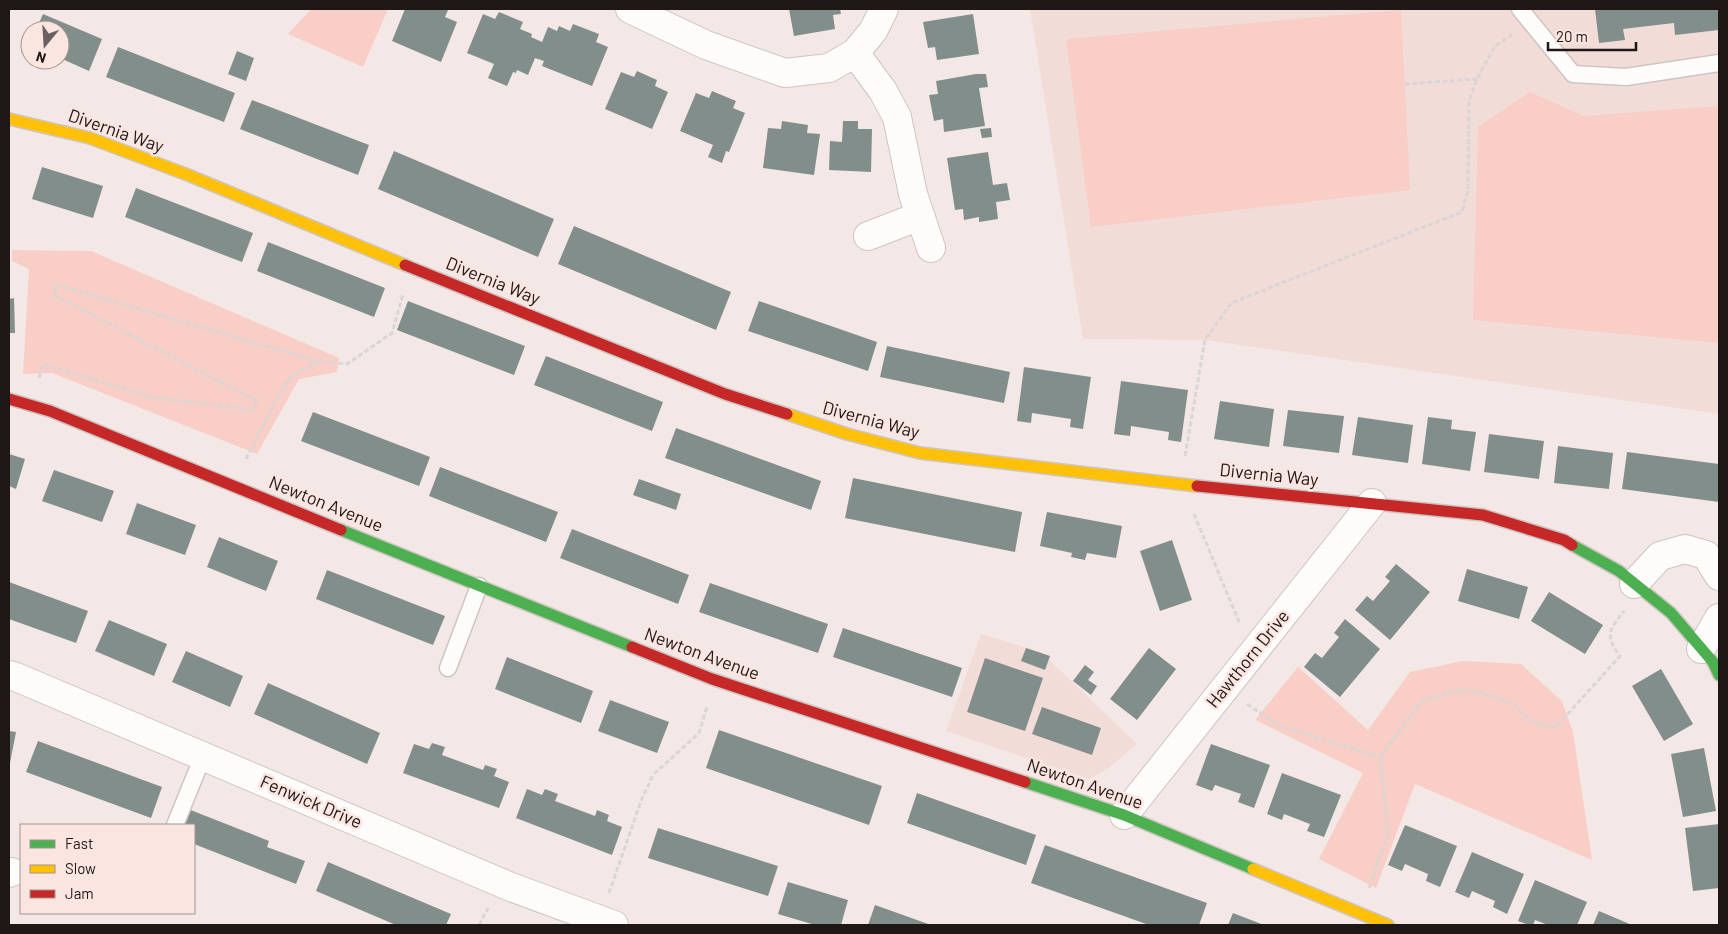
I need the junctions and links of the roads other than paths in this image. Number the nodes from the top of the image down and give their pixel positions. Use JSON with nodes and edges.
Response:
{"nodes":[{"id":1,"x":630,"y":9,"type":"edge"},
{"id":2,"x":884,"y":9,"type":"edge"},
{"id":3,"x":1520,"y":9,"type":"edge"},
{"id":4,"x":855,"y":53,"type":"junction"},
{"id":5,"x":1719,"y":63,"type":"edge"},
{"id":6,"x":9,"y":119,"type":"edge"},
{"id":7,"x":920,"y":216,"type":"junction"},
{"id":8,"x":868,"y":236,"type":"dead end"},
{"id":9,"x":931,"y":248,"type":"dead end"},
{"id":10,"x":9,"y":399,"type":"edge"},
{"id":11,"x":1372,"y":503,"type":"junction"},
{"id":12,"x":1719,"y":576,"type":"edge"},
{"id":13,"x":479,"y":586,"type":"junction"},
{"id":14,"x":1637,"y":586,"type":"junction"},
{"id":15,"x":1719,"y":618,"type":"edge"},
{"id":16,"x":1702,"y":649,"type":"junction"},
{"id":17,"x":448,"y":668,"type":"dead end"},
{"id":18,"x":9,"y":675,"type":"edge"},
{"id":19,"x":1719,"y":675,"type":"edge"},
{"id":20,"x":203,"y":756,"type":"junction"},
{"id":21,"x":1124,"y":814,"type":"junction"},
{"id":22,"x":175,"y":824,"type":"edge"},
{"id":23,"x":607,"y":923,"type":"edge"},
{"id":24,"x":1388,"y":925,"type":"edge"}],
"edges":[{"from":1,"to":4,"type":"street"},
{"from":2,"to":4,"type":"street"},
{"from":3,"to":5,"type":"lane"},
{"from":4,"to":7,"type":"street"},
{"from":6,"to":11,"type":"street","name":"Divernia Way"},
{"from":7,"to":8,"type":"street"},
{"from":7,"to":9,"type":"street"},
{"from":10,"to":13,"type":"street","name":"Newton Avenue"},
{"from":11,"to":14,"type":"street","name":"Divernia Way"},
{"from":11,"to":21,"type":"street","name":"Hawthorn Drive"},
{"from":12,"to":14,"type":"street"},
{"from":13,"to":17,"type":"lane"},
{"from":13,"to":21,"type":"street","name":"Newton Avenue"},
{"from":14,"to":16,"type":"street","name":"Divernia Way"},
{"from":15,"to":16,"type":"street"},
{"from":16,"to":19,"type":"street","name":"Divernia Way"},
{"from":18,"to":20,"type":"street","name":"Fenwick Drive"},
{"from":20,"to":22,"type":"lane"},
{"from":20,"to":23,"type":"street","name":"Fenwick Drive"},
{"from":21,"to":24,"type":"street","name":"Newton Avenue"}]}
